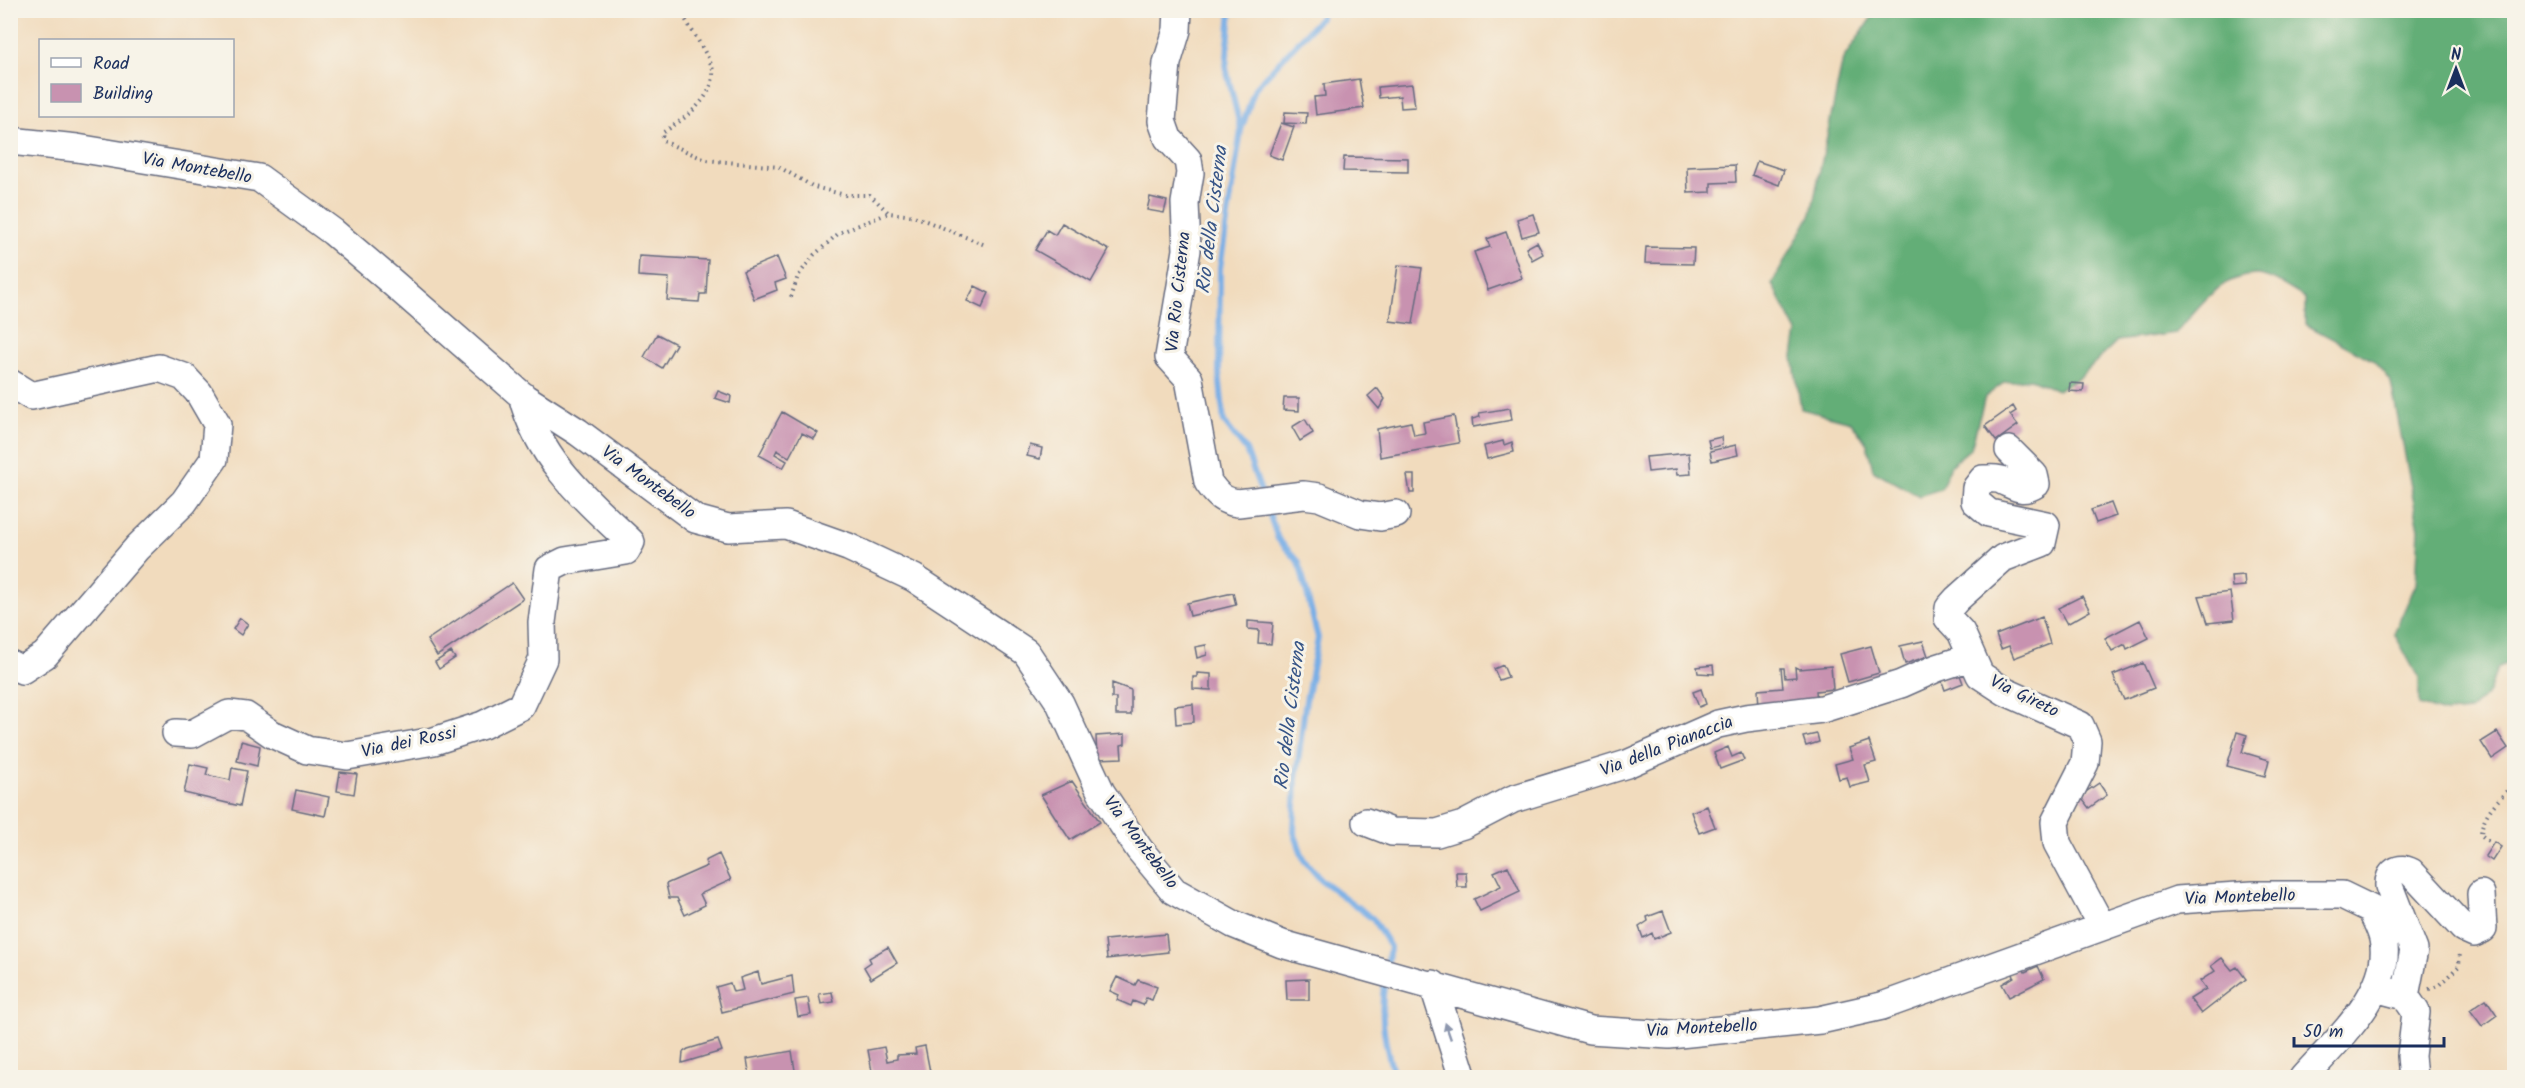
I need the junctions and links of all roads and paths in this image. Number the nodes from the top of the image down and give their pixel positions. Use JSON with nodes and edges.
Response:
{"nodes":[{"id":1,"x":680,"y":10,"type":"edge"},
{"id":2,"x":1178,"y":10,"type":"edge"},
{"id":3,"x":10,"y":141,"type":"edge"},
{"id":4,"x":889,"y":213,"type":"junction"},
{"id":5,"x":986,"y":245,"type":"dead end"},
{"id":6,"x":791,"y":297,"type":"dead end"},
{"id":7,"x":10,"y":383,"type":"edge"},
{"id":8,"x":522,"y":395,"type":"junction"},
{"id":9,"x":2009,"y":450,"type":"dead end"},
{"id":10,"x":1396,"y":514,"type":"dead end"},
{"id":11,"x":1971,"y":657,"type":"junction"},
{"id":12,"x":10,"y":664,"type":"edge"},
{"id":13,"x":176,"y":733,"type":"dead end"},
{"id":14,"x":2514,"y":782,"type":"edge"},
{"id":15,"x":1366,"y":822,"type":"dead end"},
{"id":16,"x":2488,"y":841,"type":"dead end"},
{"id":17,"x":2481,"y":894,"type":"dead end"},
{"id":18,"x":2455,"y":919,"type":"junction"},
{"id":19,"x":2101,"y":925,"type":"junction"},
{"id":20,"x":1433,"y":984,"type":"junction"},
{"id":21,"x":2375,"y":988,"type":"junction"},
{"id":22,"x":2405,"y":996,"type":"junction"},
{"id":23,"x":1463,"y":1077,"type":"edge"},
{"id":24,"x":2303,"y":1077,"type":"edge"},
{"id":25,"x":2413,"y":1077,"type":"edge"}],
"edges":[{"from":1,"to":4,"type":"path"},
{"from":2,"to":10,"type":"street","name":"Via Rio Cisterna"},
{"from":3,"to":8,"type":"street","name":"Via Montebello"},
{"from":4,"to":5,"type":"path"},
{"from":4,"to":6,"type":"path"},
{"from":7,"to":12,"type":"street"},
{"from":8,"to":13,"type":"street","name":"Via dei Rossi"},
{"from":8,"to":20,"type":"street","name":"Via Montebello"},
{"from":9,"to":11,"type":"street","name":"Via Gireto"},
{"from":11,"to":15,"type":"street","name":"Via della Pianaccia"},
{"from":11,"to":19,"type":"street","name":"Via Gireto"},
{"from":14,"to":16,"type":"path"},
{"from":17,"to":18,"type":"street"},
{"from":18,"to":22,"type":"path"},
{"from":18,"to":22,"type":"street"},
{"from":19,"to":20,"type":"street","name":"Via Montebello"},
{"from":19,"to":21,"type":"street","name":"Via Montebello"},
{"from":23,"to":20,"type":"street","one_way":true},
{"from":21,"to":22,"type":"street"},
{"from":21,"to":24,"type":"street","name":"Via Montebello"},
{"from":22,"to":25,"type":"street"}]}
